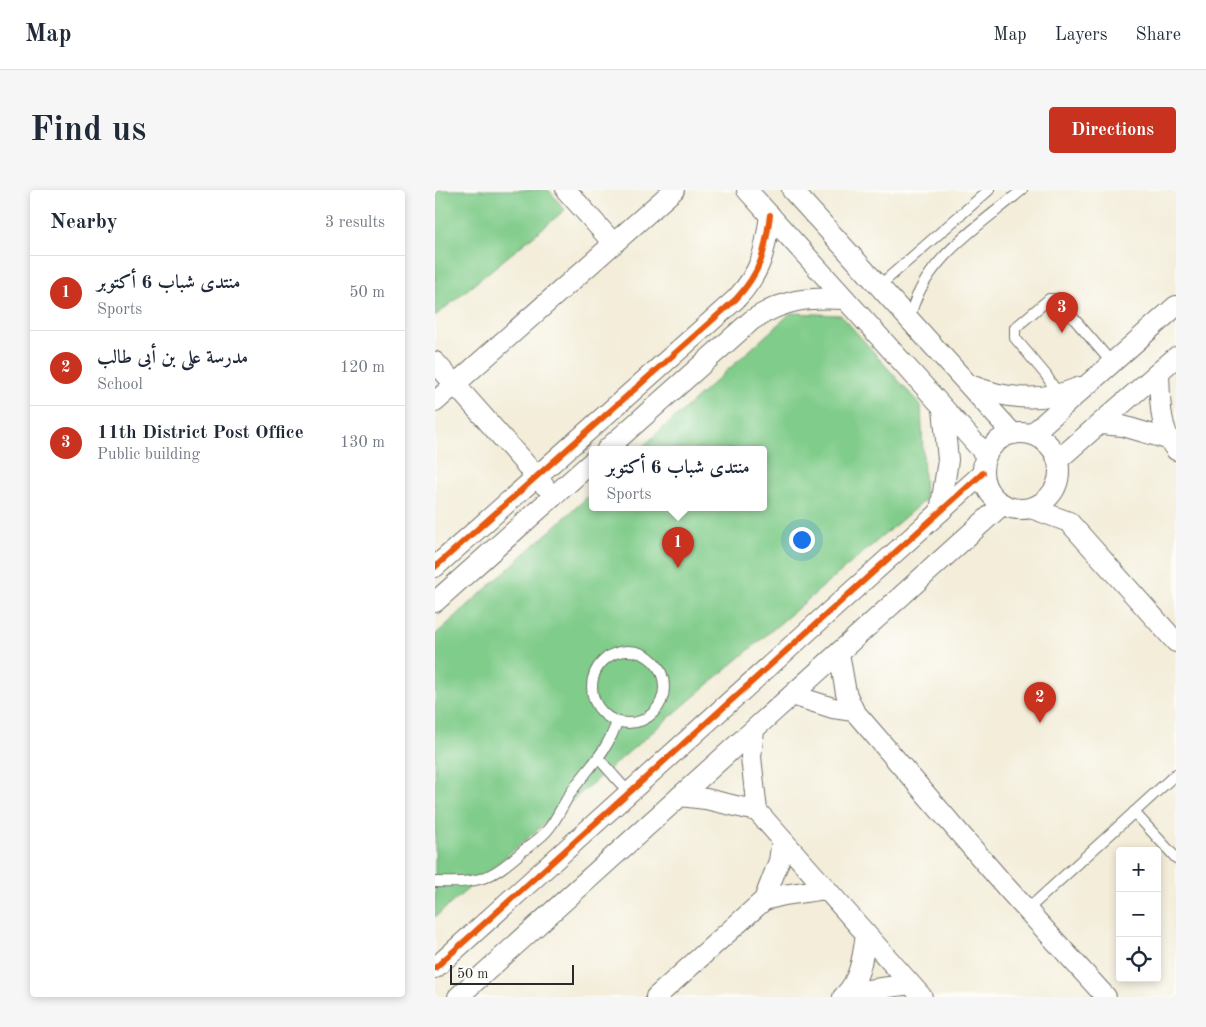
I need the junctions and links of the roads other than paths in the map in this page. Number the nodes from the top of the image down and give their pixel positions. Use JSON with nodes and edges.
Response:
{"nodes":[{"id":1,"x":566,"y":190,"type":"edge"},
{"id":2,"x":674,"y":190,"type":"edge"},
{"id":3,"x":747,"y":190,"type":"edge"},
{"id":4,"x":792,"y":190,"type":"edge"},
{"id":5,"x":989,"y":190,"type":"edge"},
{"id":6,"x":1022,"y":190,"type":"edge"},
{"id":7,"x":769,"y":215,"type":"junction"},
{"id":8,"x":614,"y":244,"type":"junction"},
{"id":9,"x":879,"y":286,"type":"junction"},
{"id":10,"x":845,"y":299,"type":"junction"},
{"id":11,"x":1176,"y":306,"type":"edge"},
{"id":12,"x":909,"y":322,"type":"junction"},
{"id":13,"x":1176,"y":357,"type":"edge"},
{"id":14,"x":435,"y":362,"type":"edge"},
{"id":15,"x":1112,"y":363,"type":"junction"},
{"id":16,"x":1159,"y":372,"type":"junction"},
{"id":17,"x":1091,"y":382,"type":"junction"},
{"id":18,"x":455,"y":384,"type":"junction"},
{"id":19,"x":968,"y":384,"type":"junction"},
{"id":20,"x":1057,"y":394,"type":"junction"},
{"id":21,"x":435,"y":402,"type":"edge"},
{"id":22,"x":943,"y":408,"type":"junction"},
{"id":23,"x":1100,"y":424,"type":"junction"},
{"id":24,"x":1022,"y":434,"type":"junction"},
{"id":25,"x":1172,"y":444,"type":"edge"},
{"id":26,"x":610,"y":446,"type":"edge"},
{"id":27,"x":985,"y":464,"type":"junction"},
{"id":28,"x":589,"y":465,"type":"edge"},
{"id":29,"x":1059,"y":469,"type":"junction"},
{"id":30,"x":537,"y":477,"type":"junction"},
{"id":31,"x":554,"y":496,"type":"junction"},
{"id":32,"x":1003,"y":504,"type":"junction"},
{"id":33,"x":1031,"y":508,"type":"junction"},
{"id":34,"x":940,"y":512,"type":"junction"},
{"id":35,"x":1069,"y":522,"type":"junction"},
{"id":36,"x":435,"y":568,"type":"edge"},
{"id":37,"x":435,"y":602,"type":"edge"},
{"id":38,"x":1176,"y":642,"type":"edge"},
{"id":39,"x":839,"y":653,"type":"junction"},
{"id":40,"x":792,"y":695,"type":"junction"},
{"id":41,"x":854,"y":711,"type":"junction"},
{"id":42,"x":617,"y":722,"type":"junction"},
{"id":43,"x":754,"y":730,"type":"junction"},
{"id":44,"x":599,"y":759,"type":"junction"},
{"id":45,"x":1176,"y":774,"type":"edge"},
{"id":46,"x":629,"y":793,"type":"junction"},
{"id":47,"x":680,"y":796,"type":"junction"},
{"id":48,"x":757,"y":810,"type":"junction"},
{"id":49,"x":1134,"y":812,"type":"junction"},
{"id":50,"x":782,"y":840,"type":"junction"},
{"id":51,"x":1176,"y":858,"type":"edge"},
{"id":52,"x":435,"y":882,"type":"edge"},
{"id":53,"x":825,"y":889,"type":"junction"},
{"id":54,"x":764,"y":900,"type":"junction"},
{"id":55,"x":1027,"y":910,"type":"junction"},
{"id":56,"x":866,"y":934,"type":"junction"},
{"id":57,"x":435,"y":968,"type":"edge"},
{"id":58,"x":916,"y":990,"type":"edge"},
{"id":59,"x":845,"y":995,"type":"edge"},
{"id":60,"x":458,"y":997,"type":"edge"},
{"id":61,"x":656,"y":997,"type":"edge"},
{"id":62,"x":1106,"y":997,"type":"edge"}],
"edges":[{"from":1,"to":8,"type":"street"},
{"from":2,"to":8,"type":"street"},
{"from":3,"to":7,"type":"street"},
{"from":4,"to":9,"type":"street"},
{"from":5,"to":9,"type":"lane"},
{"from":6,"to":12,"type":"lane"},
{"from":7,"to":10,"type":"street"},
{"from":7,"to":30,"type":"street"},
{"from":8,"to":18,"type":"street"},
{"from":9,"to":12,"type":"street"},
{"from":10,"to":22,"type":"street"},
{"from":10,"to":26,"type":"street"},
{"from":11,"to":15,"type":"street"},
{"from":12,"to":19,"type":"street"},
{"from":13,"to":16,"type":"street"},
{"from":14,"to":18,"type":"street"},
{"from":15,"to":17,"type":"street"},
{"from":15,"to":20,"type":"lane"},
{"from":16,"to":23,"type":"street"},
{"from":16,"to":25,"type":"street"},
{"from":17,"to":20,"type":"street"},
{"from":17,"to":24,"type":"street"},
{"from":18,"to":21,"type":"street"},
{"from":18,"to":30,"type":"street"},
{"from":19,"to":20,"type":"street"},
{"from":19,"to":24,"type":"street"},
{"from":22,"to":27,"type":"street"},
{"from":22,"to":34,"type":"street"},
{"from":23,"to":25,"type":"street"},
{"from":23,"to":29,"type":"street"},
{"from":24,"to":27,"type":"street"},
{"from":24,"to":29,"type":"street"},
{"from":27,"to":32,"type":"street"},
{"from":27,"to":34,"type":"street"},
{"from":28,"to":31,"type":"street"},
{"from":29,"to":33,"type":"street"},
{"from":29,"to":35,"type":"street"},
{"from":30,"to":31,"type":"street"},
{"from":30,"to":36,"type":"street"},
{"from":31,"to":37,"type":"street"},
{"from":32,"to":33,"type":"street"},
{"from":32,"to":39,"type":"street"},
{"from":33,"to":35,"type":"street"},
{"from":34,"to":46,"type":"street"},
{"from":35,"to":38,"type":"street"},
{"from":39,"to":40,"type":"street"},
{"from":39,"to":41,"type":"street"},
{"from":40,"to":41,"type":"street"},
{"from":40,"to":43,"type":"street"},
{"from":41,"to":55,"type":"street"},
{"from":42,"to":42,"type":"lane"},
{"from":42,"to":44,"type":"lane"},
{"from":43,"to":47,"type":"street"},
{"from":43,"to":48,"type":"street"},
{"from":44,"to":46,"type":"lane"},
{"from":44,"to":52,"type":"lane"},
{"from":45,"to":49,"type":"lane"},
{"from":46,"to":57,"type":"street"},
{"from":47,"to":48,"type":"street"},
{"from":47,"to":60,"type":"street"},
{"from":48,"to":50,"type":"street"},
{"from":49,"to":51,"type":"lane"},
{"from":49,"to":55,"type":"lane"},
{"from":50,"to":53,"type":"street"},
{"from":50,"to":54,"type":"street"},
{"from":53,"to":54,"type":"street"},
{"from":53,"to":56,"type":"street"},
{"from":54,"to":61,"type":"street"},
{"from":55,"to":62,"type":"street"},
{"from":56,"to":58,"type":"street"},
{"from":56,"to":59,"type":"street"},
{"from":58,"to":59,"type":"street"}]}
